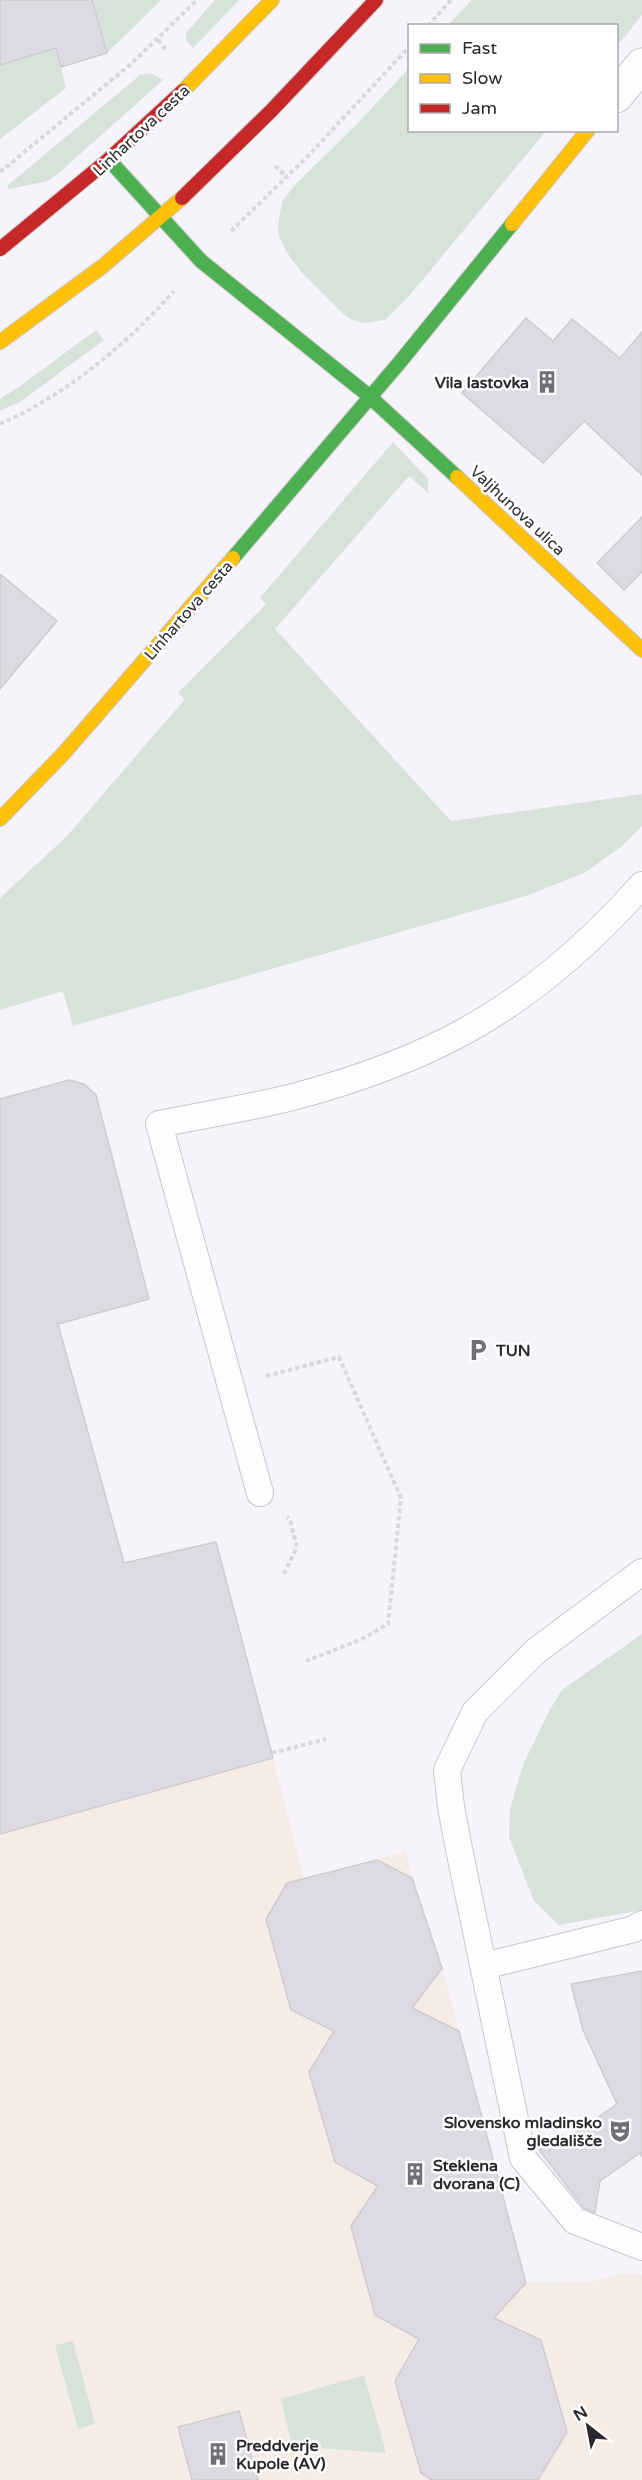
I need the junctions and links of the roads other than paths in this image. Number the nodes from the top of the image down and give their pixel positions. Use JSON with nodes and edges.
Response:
{"nodes":[{"id":1,"x":272,"y":0,"type":"edge"},
{"id":2,"x":376,"y":0,"type":"edge"},
{"id":3,"x":642,"y":65,"type":"edge"},
{"id":4,"x":618,"y":94,"type":"edge"},
{"id":5,"x":586,"y":132,"type":"edge"},
{"id":6,"x":110,"y":161,"type":"junction"},
{"id":7,"x":160,"y":218,"type":"junction"},
{"id":8,"x":0,"y":249,"type":"edge"},
{"id":9,"x":0,"y":342,"type":"edge"},
{"id":10,"x":369,"y":396,"type":"junction"},
{"id":11,"x":642,"y":650,"type":"edge"},
{"id":12,"x":0,"y":819,"type":"edge"},
{"id":13,"x":642,"y":885,"type":"edge"},
{"id":14,"x":260,"y":1493,"type":"dead end"},
{"id":15,"x":642,"y":1572,"type":"edge"},
{"id":16,"x":642,"y":1924,"type":"edge"},
{"id":17,"x":483,"y":1966,"type":"junction"},
{"id":18,"x":642,"y":2247,"type":"edge"}],
"edges":[{"from":1,"to":6,"type":"street","name":"Linhartova cesta"},
{"from":2,"to":7,"type":"street"},
{"from":3,"to":4,"type":"street"},
{"from":5,"to":10,"type":"street","name":"Linhartova cesta"},
{"from":6,"to":7,"type":"street"},
{"from":6,"to":8,"type":"street","name":"Linhartova cesta"},
{"from":7,"to":9,"type":"street"},
{"from":7,"to":10,"type":"street"},
{"from":10,"to":11,"type":"street","name":"Valjhunova ulica"},
{"from":10,"to":12,"type":"street","name":"Linhartova cesta"},
{"from":13,"to":14,"type":"lane"},
{"from":15,"to":17,"type":"lane"},
{"from":16,"to":17,"type":"lane"},
{"from":17,"to":18,"type":"lane"}]}
